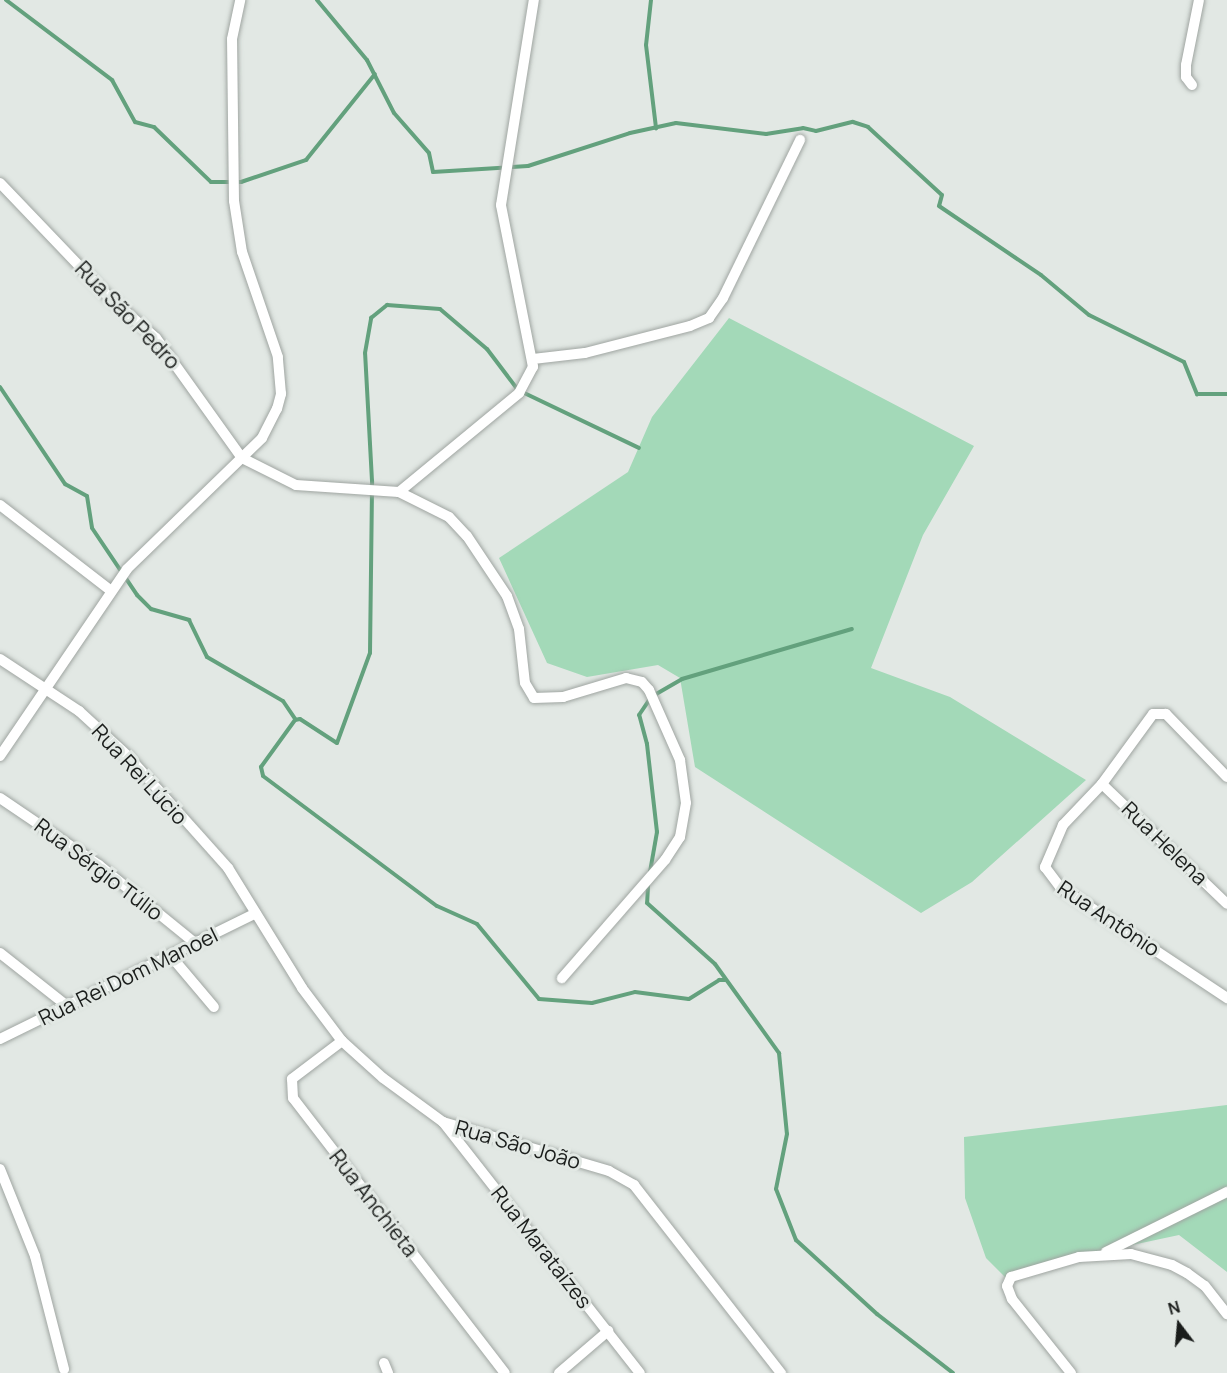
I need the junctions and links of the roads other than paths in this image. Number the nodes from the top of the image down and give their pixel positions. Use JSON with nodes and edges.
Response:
{"nodes":[{"id":1,"x":240,"y":0,"type":"edge"},
{"id":2,"x":534,"y":0,"type":"edge"},
{"id":3,"x":1199,"y":0,"type":"edge"},
{"id":4,"x":1192,"y":85,"type":"dead end"},
{"id":5,"x":800,"y":140,"type":"dead end"},
{"id":6,"x":0,"y":183,"type":"edge"},
{"id":7,"x":533,"y":359,"type":"junction"},
{"id":8,"x":242,"y":458,"type":"junction"},
{"id":9,"x":399,"y":492,"type":"junction"},
{"id":10,"x":0,"y":506,"type":"edge"},
{"id":11,"x":110,"y":590,"type":"junction"},
{"id":12,"x":0,"y":659,"type":"edge"},
{"id":13,"x":46,"y":690,"type":"junction"},
{"id":14,"x":0,"y":756,"type":"edge"},
{"id":15,"x":1227,"y":777,"type":"edge"},
{"id":16,"x":1102,"y":784,"type":"junction"},
{"id":17,"x":0,"y":798,"type":"edge"},
{"id":18,"x":1227,"y":904,"type":"edge"},
{"id":19,"x":256,"y":914,"type":"junction"},
{"id":20,"x":195,"y":943,"type":"junction"},
{"id":21,"x":0,"y":953,"type":"edge"},
{"id":22,"x":170,"y":955,"type":"junction"},
{"id":23,"x":562,"y":978,"type":"dead end"},
{"id":24,"x":1227,"y":998,"type":"edge"},
{"id":25,"x":67,"y":1006,"type":"junction"},
{"id":26,"x":214,"y":1007,"type":"dead end"},
{"id":27,"x":0,"y":1040,"type":"edge"},
{"id":28,"x":342,"y":1041,"type":"junction"},
{"id":29,"x":443,"y":1122,"type":"junction"},
{"id":30,"x":0,"y":1169,"type":"edge"},
{"id":31,"x":1227,"y":1192,"type":"edge"},
{"id":32,"x":1102,"y":1254,"type":"junction"},
{"id":33,"x":1227,"y":1314,"type":"edge"},
{"id":34,"x":608,"y":1330,"type":"junction"},
{"id":35,"x":64,"y":1369,"type":"dead end"},
{"id":36,"x":505,"y":1373,"type":"edge"},
{"id":37,"x":560,"y":1373,"type":"edge"},
{"id":38,"x":640,"y":1373,"type":"edge"},
{"id":39,"x":781,"y":1373,"type":"edge"},
{"id":40,"x":1071,"y":1373,"type":"edge"}],
"edges":[{"from":1,"to":8,"type":"street"},
{"from":2,"to":7,"type":"street"},
{"from":3,"to":4,"type":"street"},
{"from":5,"to":7,"type":"street"},
{"from":6,"to":8,"type":"street","name":"Rua São Pedro"},
{"from":7,"to":9,"type":"street"},
{"from":8,"to":9,"type":"street"},
{"from":8,"to":11,"type":"street"},
{"from":9,"to":23,"type":"street"},
{"from":10,"to":11,"type":"street"},
{"from":11,"to":13,"type":"street"},
{"from":12,"to":13,"type":"street","name":"Rua Rei Lúcio"},
{"from":13,"to":14,"type":"street"},
{"from":13,"to":19,"type":"street","name":"Rua Rei Lúcio"},
{"from":15,"to":16,"type":"street","name":"Rua Antônio"},
{"from":16,"to":18,"type":"street","name":"Rua Helena"},
{"from":16,"to":24,"type":"street","name":"Rua Antônio"},
{"from":17,"to":20,"type":"street","name":"Rua Sérgio Túlio"},
{"from":19,"to":20,"type":"street","name":"Rua Rei Dom Manoel"},
{"from":19,"to":28,"type":"street","name":"Rua São João"},
{"from":20,"to":22,"type":"street","name":"Rua Rei Dom Manoel"},
{"from":21,"to":25,"type":"street"},
{"from":22,"to":25,"type":"street","name":"Rua Rei Dom Manoel"},
{"from":22,"to":26,"type":"street"},
{"from":25,"to":27,"type":"street","name":"Rua Rei Dom Manoel"},
{"from":28,"to":29,"type":"street","name":"Rua São João"},
{"from":28,"to":36,"type":"street","name":"Rua Anchieta"},
{"from":29,"to":34,"type":"street","name":"Rua Marataízes"},
{"from":29,"to":39,"type":"street","name":"Rua São João"},
{"from":30,"to":35,"type":"street"},
{"from":31,"to":32,"type":"street"},
{"from":32,"to":33,"type":"street"},
{"from":32,"to":40,"type":"street"},
{"from":34,"to":37,"type":"street"},
{"from":34,"to":38,"type":"street","name":"Rua Marataízes"}]}
